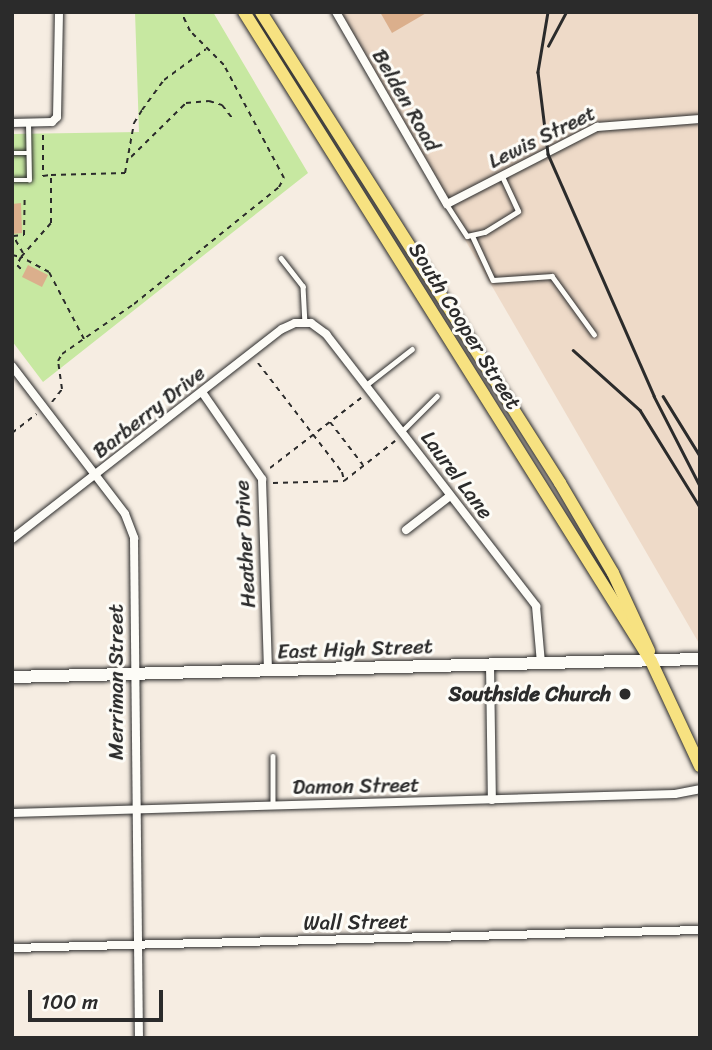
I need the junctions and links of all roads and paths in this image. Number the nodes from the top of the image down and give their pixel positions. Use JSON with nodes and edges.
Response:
{"nodes":[{"id":1,"x":59,"y":12,"type":"edge"},
{"id":2,"x":181,"y":12,"type":"edge"},
{"id":3,"x":244,"y":12,"type":"edge"},
{"id":4,"x":261,"y":12,"type":"edge"},
{"id":5,"x":336,"y":12,"type":"edge"},
{"id":6,"x":207,"y":48,"type":"junction"},
{"id":7,"x":232,"y":118,"type":"dead end"},
{"id":8,"x":700,"y":119,"type":"edge"},
{"id":9,"x":12,"y":123,"type":"edge"},
{"id":10,"x":28,"y":123,"type":"junction"},
{"id":11,"x":43,"y":135,"type":"dead end"},
{"id":12,"x":12,"y":153,"type":"edge"},
{"id":13,"x":28,"y":153,"type":"junction"},
{"id":14,"x":131,"y":158,"type":"junction"},
{"id":15,"x":51,"y":175,"type":"junction"},
{"id":16,"x":502,"y":176,"type":"junction"},
{"id":17,"x":12,"y":180,"type":"edge"},
{"id":18,"x":25,"y":195,"type":"dead end"},
{"id":19,"x":447,"y":204,"type":"junction"},
{"id":20,"x":473,"y":237,"type":"junction"},
{"id":21,"x":23,"y":253,"type":"junction"},
{"id":22,"x":12,"y":255,"type":"edge"},
{"id":23,"x":21,"y":257,"type":"junction"},
{"id":24,"x":281,"y":258,"type":"dead end"},
{"id":25,"x":22,"y":270,"type":"dead end"},
{"id":26,"x":308,"y":323,"type":"junction"},
{"id":27,"x":594,"y":334,"type":"dead end"},
{"id":28,"x":84,"y":339,"type":"junction"},
{"id":29,"x":412,"y":349,"type":"dead end"},
{"id":30,"x":258,"y":363,"type":"dead end"},
{"id":31,"x":12,"y":366,"type":"edge"},
{"id":32,"x":365,"y":386,"type":"junction"},
{"id":33,"x":202,"y":392,"type":"junction"},
{"id":34,"x":437,"y":396,"type":"dead end"},
{"id":35,"x":362,"y":398,"type":"dead end"},
{"id":36,"x":54,"y":400,"type":"dead end"},
{"id":37,"x":36,"y":414,"type":"dead end"},
{"id":38,"x":330,"y":422,"type":"junction"},
{"id":39,"x":401,"y":432,"type":"junction"},
{"id":40,"x":12,"y":433,"type":"edge"},
{"id":41,"x":313,"y":435,"type":"junction"},
{"id":42,"x":395,"y":441,"type":"dead end"},
{"id":43,"x":364,"y":466,"type":"junction"},
{"id":44,"x":271,"y":467,"type":"dead end"},
{"id":45,"x":96,"y":476,"type":"junction"},
{"id":46,"x":344,"y":481,"type":"junction"},
{"id":47,"x":273,"y":483,"type":"dead end"},
{"id":48,"x":450,"y":496,"type":"junction"},
{"id":49,"x":406,"y":530,"type":"dead end"},
{"id":50,"x":12,"y":539,"type":"edge"},
{"id":51,"x":700,"y":659,"type":"edge"},
{"id":52,"x":651,"y":662,"type":"junction"},
{"id":53,"x":541,"y":663,"type":"junction"},
{"id":54,"x":490,"y":664,"type":"junction"},
{"id":55,"x":268,"y":670,"type":"junction"},
{"id":56,"x":132,"y":674,"type":"junction"},
{"id":57,"x":12,"y":677,"type":"edge"},
{"id":58,"x":273,"y":756,"type":"dead end"},
{"id":59,"x":700,"y":766,"type":"edge"},
{"id":60,"x":700,"y":789,"type":"edge"},
{"id":61,"x":492,"y":800,"type":"junction"},
{"id":62,"x":274,"y":806,"type":"junction"},
{"id":63,"x":135,"y":810,"type":"junction"},
{"id":64,"x":12,"y":813,"type":"edge"},
{"id":65,"x":700,"y":930,"type":"edge"},
{"id":66,"x":138,"y":944,"type":"junction"},
{"id":67,"x":12,"y":948,"type":"edge"},
{"id":68,"x":139,"y":1038,"type":"edge"}],
"edges":[{"from":1,"to":10,"type":"street"},
{"from":2,"to":6,"type":"path"},
{"from":3,"to":52,"type":"main road","name":"South Cooper Street"},
{"from":4,"to":52,"type":"main road","name":"South Cooper Street"},
{"from":5,"to":19,"type":"street","name":"Belden Road"},
{"from":6,"to":14,"type":"path"},
{"from":6,"to":28,"type":"path"},
{"from":7,"to":14,"type":"path"},
{"from":8,"to":16,"type":"street","name":"Lewis Street"},
{"from":9,"to":10,"type":"street"},
{"from":10,"to":13,"type":"lane"},
{"from":11,"to":15,"type":"path"},
{"from":12,"to":13,"type":"lane"},
{"from":13,"to":17,"type":"lane"},
{"from":14,"to":15,"type":"path"},
{"from":15,"to":21,"type":"path"},
{"from":16,"to":19,"type":"street","name":"Lewis Street"},
{"from":16,"to":20,"type":"lane"},
{"from":18,"to":21,"type":"path"},
{"from":19,"to":20,"type":"lane"},
{"from":20,"to":27,"type":"lane"},
{"from":21,"to":23,"type":"path"},
{"from":22,"to":23,"type":"path"},
{"from":23,"to":25,"type":"path"},
{"from":23,"to":28,"type":"path"},
{"from":24,"to":26,"type":"lane"},
{"from":26,"to":32,"type":"street","name":"Laurel Lane"},
{"from":26,"to":33,"type":"street","name":"Barberry Drive"},
{"from":28,"to":36,"type":"path"},
{"from":29,"to":32,"type":"lane"},
{"from":30,"to":41,"type":"path"},
{"from":31,"to":45,"type":"street","name":"Merriman Street"},
{"from":32,"to":39,"type":"street","name":"Laurel Lane"},
{"from":33,"to":45,"type":"street","name":"Barberry Drive"},
{"from":33,"to":55,"type":"street","name":"Heather Drive"},
{"from":34,"to":39,"type":"lane"},
{"from":35,"to":38,"type":"path"},
{"from":37,"to":40,"type":"path"},
{"from":38,"to":41,"type":"path"},
{"from":38,"to":43,"type":"path"},
{"from":39,"to":48,"type":"street","name":"Laurel Lane"},
{"from":41,"to":44,"type":"path"},
{"from":41,"to":46,"type":"path"},
{"from":42,"to":43,"type":"path"},
{"from":43,"to":46,"type":"path"},
{"from":45,"to":50,"type":"street","name":"Barberry Drive"},
{"from":45,"to":56,"type":"street","name":"Merriman Street"},
{"from":46,"to":47,"type":"path"},
{"from":48,"to":49,"type":"street"},
{"from":48,"to":53,"type":"street","name":"Laurel Lane"},
{"from":51,"to":52,"type":"street","name":"East High Street"},
{"from":52,"to":53,"type":"street","name":"East High Street"},
{"from":52,"to":59,"type":"main road","name":"South Cooper Street"},
{"from":53,"to":54,"type":"street","name":"East High Street"},
{"from":54,"to":55,"type":"street","name":"East High Street"},
{"from":54,"to":61,"type":"street"},
{"from":55,"to":56,"type":"street","name":"East High Street"},
{"from":56,"to":57,"type":"street","name":"East High Street"},
{"from":56,"to":63,"type":"street","name":"Merriman Street"},
{"from":58,"to":62,"type":"lane"},
{"from":60,"to":61,"type":"street","name":"Damon Street"},
{"from":61,"to":62,"type":"street","name":"Damon Street"},
{"from":62,"to":63,"type":"street","name":"Damon Street"},
{"from":63,"to":64,"type":"street","name":"Damon Street"},
{"from":63,"to":66,"type":"street","name":"Merriman Street"},
{"from":65,"to":66,"type":"street","name":"Wall Street"},
{"from":66,"to":67,"type":"street","name":"Wall Street"},
{"from":66,"to":68,"type":"street","name":"Merriman Street"}]}
